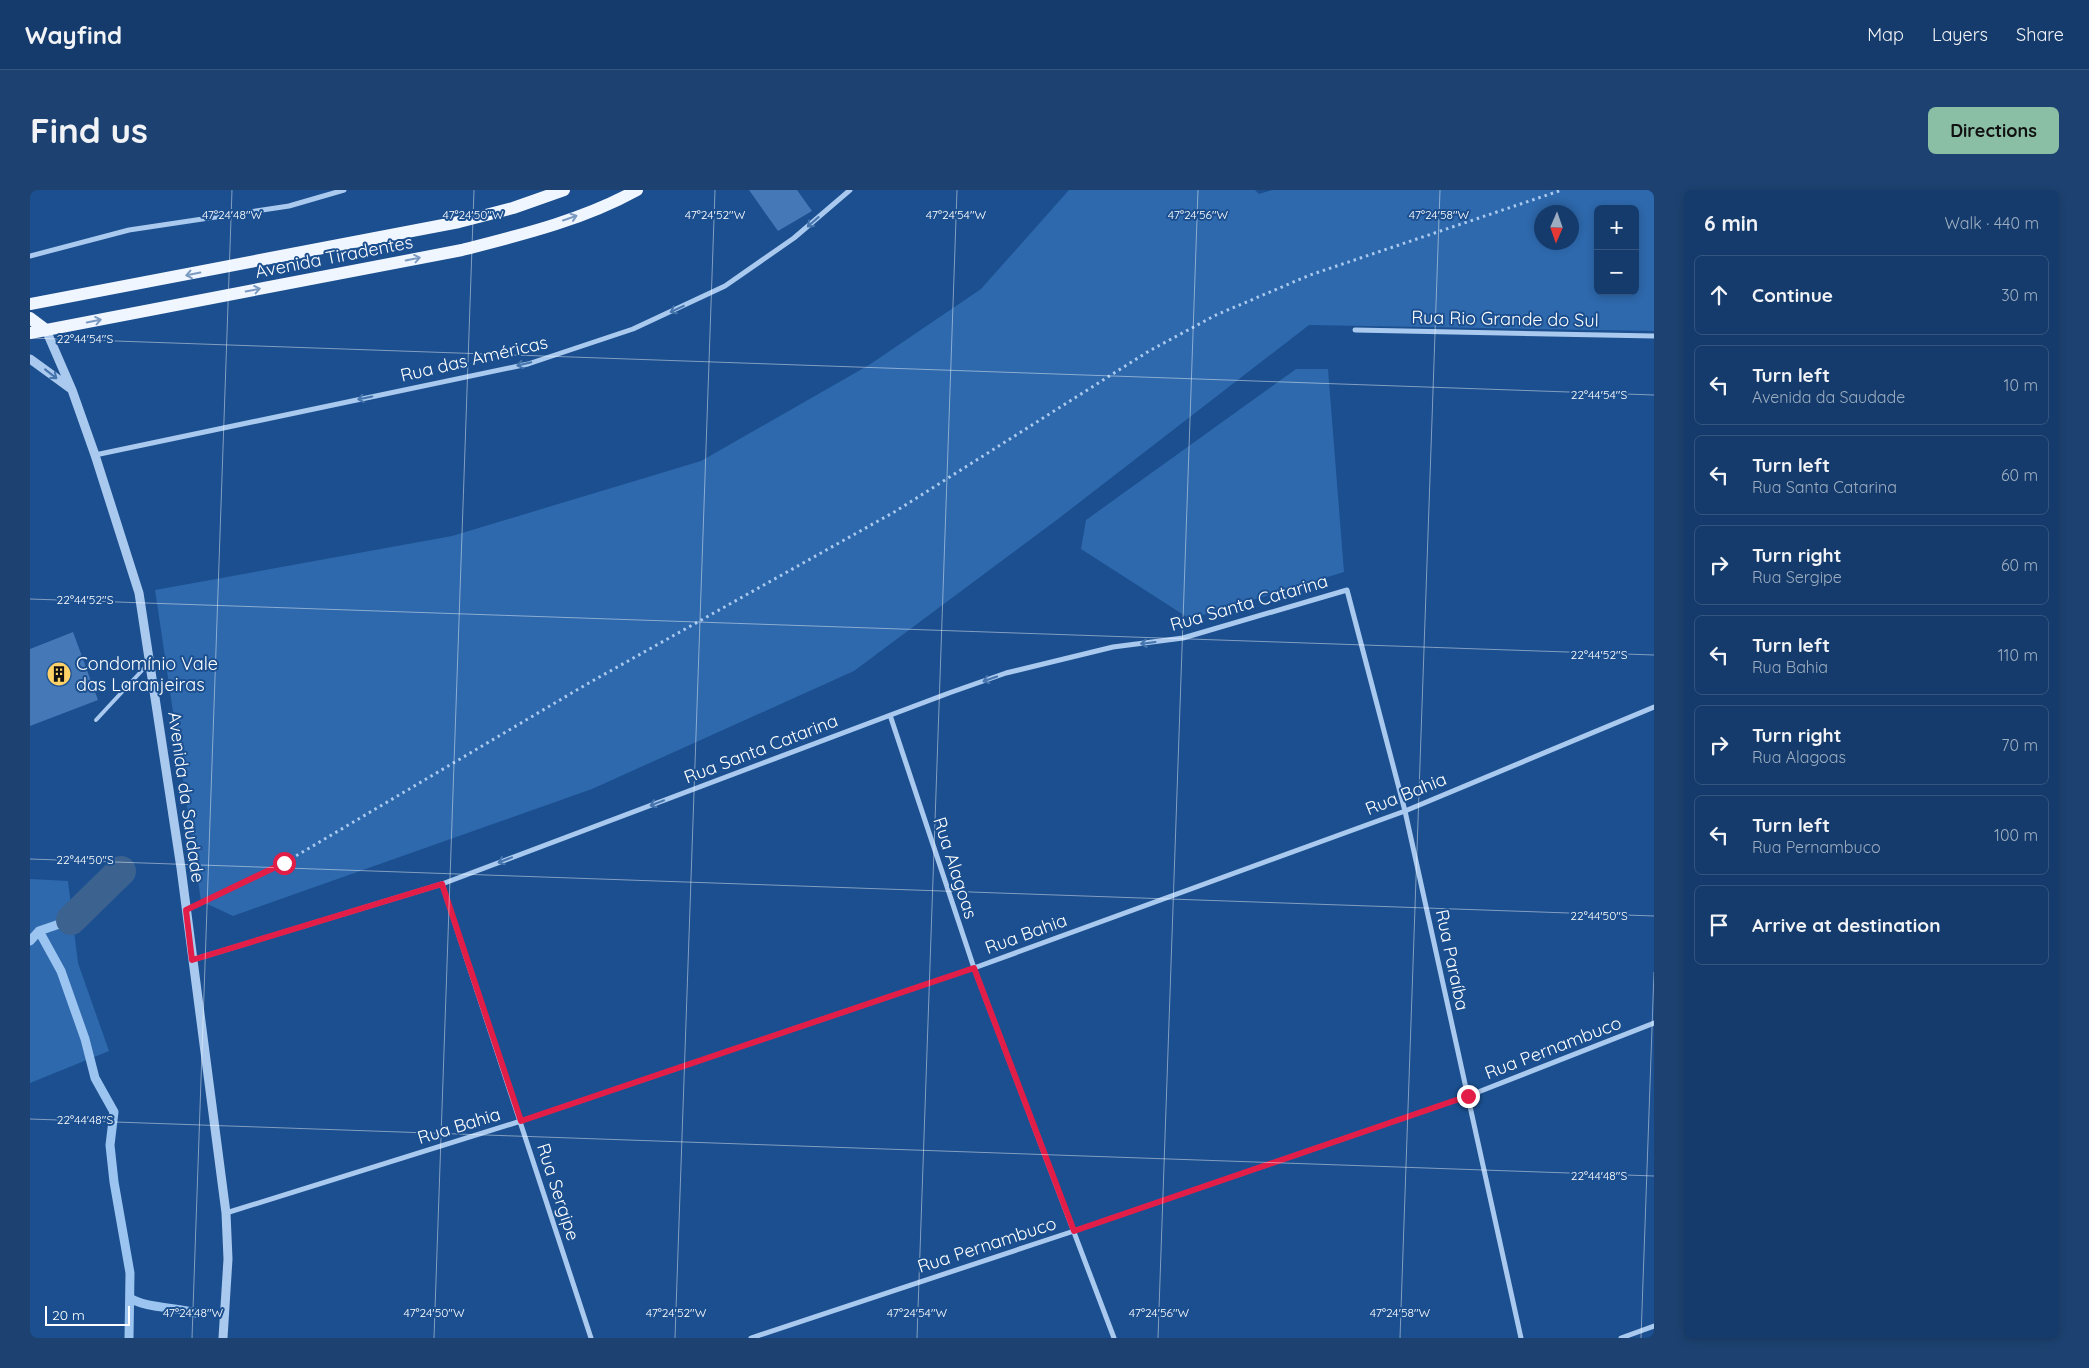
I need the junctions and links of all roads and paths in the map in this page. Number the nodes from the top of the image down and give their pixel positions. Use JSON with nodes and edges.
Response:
{"nodes":[{"id":1,"x":344,"y":190,"type":"edge"},
{"id":2,"x":564,"y":190,"type":"edge"},
{"id":3,"x":637,"y":190,"type":"edge"},
{"id":4,"x":850,"y":190,"type":"edge"},
{"id":5,"x":1562,"y":190,"type":"edge"},
{"id":6,"x":30,"y":256,"type":"edge"},
{"id":7,"x":30,"y":304,"type":"edge"},
{"id":8,"x":30,"y":318,"type":"edge"},
{"id":9,"x":46,"y":330,"type":"junction"},
{"id":10,"x":1355,"y":330,"type":"dead end"},
{"id":11,"x":30,"y":333,"type":"edge"},
{"id":12,"x":1654,"y":336,"type":"edge"},
{"id":13,"x":30,"y":359,"type":"edge"},
{"id":14,"x":72,"y":390,"type":"junction"},
{"id":15,"x":95,"y":455,"type":"junction"},
{"id":16,"x":1347,"y":590,"type":"joint"},
{"id":17,"x":150,"y":662,"type":"junction"},
{"id":18,"x":1654,"y":707,"type":"edge"},
{"id":19,"x":890,"y":715,"type":"junction"},
{"id":20,"x":96,"y":720,"type":"dead end"},
{"id":21,"x":1405,"y":811,"type":"junction"},
{"id":22,"x":442,"y":884,"type":"junction"},
{"id":23,"x":186,"y":910,"type":"junction"},
{"id":24,"x":192,"y":960,"type":"junction"},
{"id":25,"x":974,"y":968,"type":"junction"},
{"id":26,"x":1654,"y":1023,"type":"edge"},
{"id":27,"x":1468,"y":1096,"type":"junction"},
{"id":28,"x":521,"y":1121,"type":"junction"},
{"id":29,"x":226,"y":1213,"type":"junction"},
{"id":30,"x":1074,"y":1231,"type":"junction"},
{"id":31,"x":1654,"y":1326,"type":"edge"},
{"id":32,"x":223,"y":1338,"type":"edge"},
{"id":33,"x":591,"y":1338,"type":"edge"},
{"id":34,"x":751,"y":1338,"type":"edge"},
{"id":35,"x":1114,"y":1338,"type":"edge"},
{"id":36,"x":1521,"y":1338,"type":"edge"},
{"id":37,"x":1621,"y":1338,"type":"edge"}],
"edges":[{"from":1,"to":6,"type":"street"},
{"from":2,"to":7,"type":"main road","name":"Avenida Tiradentes","one_way":true},
{"from":9,"to":3,"type":"main road","name":"Avenida Tiradentes","one_way":true},
{"from":4,"to":15,"type":"street","name":"Rua das Américas","one_way":true},
{"from":5,"to":23,"type":"path"},
{"from":8,"to":9,"type":"main road"},
{"from":9,"to":11,"type":"main road","name":"Avenida Tiradentes"},
{"from":9,"to":14,"type":"street","name":"Avenida da Saudade"},
{"from":10,"to":12,"type":"street","name":"Rua Rio Grande do Sul"},
{"from":13,"to":14,"type":"street","one_way":true},
{"from":14,"to":15,"type":"street","name":"Avenida da Saudade"},
{"from":15,"to":17,"type":"street","name":"Avenida da Saudade"},
{"from":16,"to":19,"type":"street","name":"Rua Santa Catarina","one_way":true},
{"from":16,"to":21,"type":"street","name":"Rua Paraíba"},
{"from":17,"to":20,"type":"lane"},
{"from":17,"to":23,"type":"street","name":"Avenida da Saudade"},
{"from":18,"to":21,"type":"street","name":"Rua Bahia"},
{"from":19,"to":22,"type":"street","name":"Rua Santa Catarina","one_way":true},
{"from":19,"to":25,"type":"street","name":"Rua Alagoas"},
{"from":21,"to":25,"type":"street","name":"Rua Bahia"},
{"from":21,"to":27,"type":"street","name":"Rua Paraíba"},
{"from":22,"to":24,"type":"street","name":"Rua Santa Catarina"},
{"from":22,"to":28,"type":"street","name":"Rua Sergipe"},
{"from":23,"to":24,"type":"street","name":"Avenida da Saudade"},
{"from":24,"to":29,"type":"street","name":"Avenida da Saudade"},
{"from":25,"to":28,"type":"street","name":"Rua Bahia"},
{"from":25,"to":30,"type":"street","name":"Rua Alagoas"},
{"from":26,"to":27,"type":"street","name":"Rua Pernambuco"},
{"from":27,"to":30,"type":"street","name":"Rua Pernambuco"},
{"from":27,"to":36,"type":"street","name":"Rua Paraíba"},
{"from":28,"to":29,"type":"street","name":"Rua Bahia"},
{"from":28,"to":33,"type":"street","name":"Rua Sergipe"},
{"from":29,"to":32,"type":"street","name":"Avenida da Saudade"},
{"from":30,"to":34,"type":"street","name":"Rua Pernambuco"},
{"from":30,"to":35,"type":"street","name":"Rua Alagoas"},
{"from":31,"to":37,"type":"street"}]}
